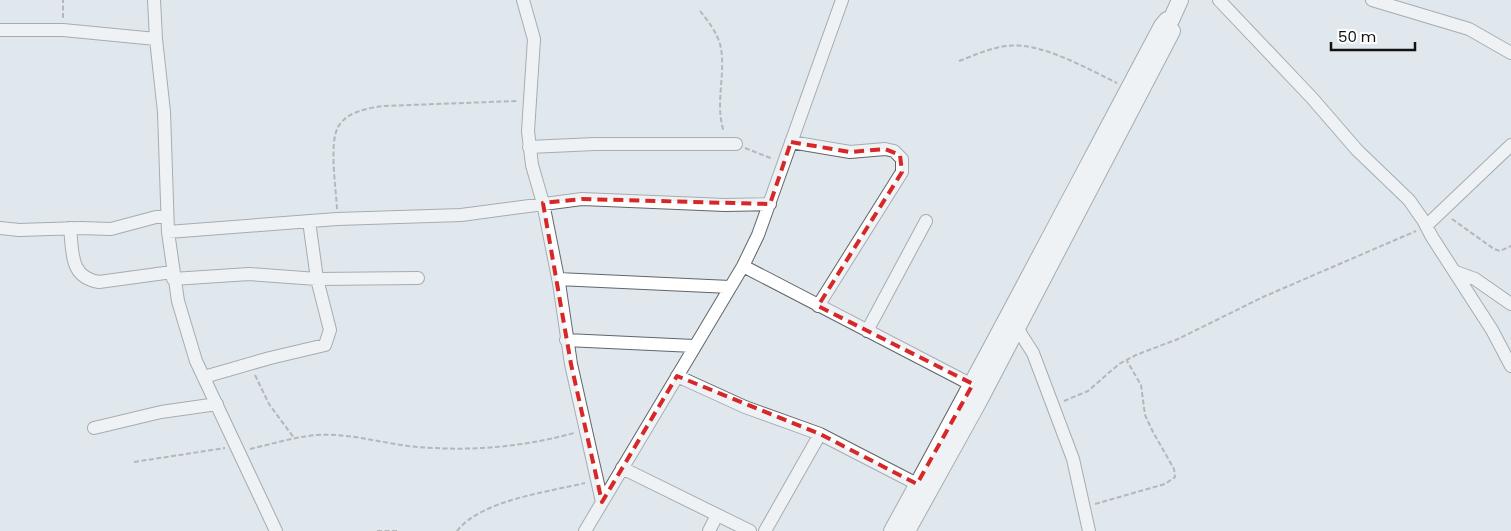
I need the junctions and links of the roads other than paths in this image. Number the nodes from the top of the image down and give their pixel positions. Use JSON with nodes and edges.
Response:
{"nodes":[{"id":1,"x":154,"y":0,"type":"edge"},
{"id":2,"x":523,"y":0,"type":"edge"},
{"id":3,"x":842,"y":0,"type":"edge"},
{"id":4,"x":1180,"y":0,"type":"edge"},
{"id":5,"x":1219,"y":0,"type":"edge"},
{"id":6,"x":1372,"y":0,"type":"edge"},
{"id":7,"x":1171,"y":20,"type":"junction"},
{"id":8,"x":0,"y":30,"type":"edge"},
{"id":9,"x":156,"y":39,"type":"junction"},
{"id":10,"x":1511,"y":53,"type":"edge"},
{"id":11,"x":791,"y":142,"type":"junction"},
{"id":12,"x":736,"y":144,"type":"road end"},
{"id":13,"x":1511,"y":145,"type":"edge"},
{"id":14,"x":529,"y":147,"type":"junction"},
{"id":15,"x":543,"y":203,"type":"junction"},
{"id":16,"x":770,"y":204,"type":"junction"},
{"id":17,"x":167,"y":217,"type":"junction"},
{"id":18,"x":308,"y":221,"type":"junction"},
{"id":19,"x":926,"y":222,"type":"dead end"},
{"id":20,"x":1426,"y":226,"type":"junction"},
{"id":21,"x":0,"y":228,"type":"edge"},
{"id":22,"x":70,"y":228,"type":"junction"},
{"id":23,"x":168,"y":232,"type":"junction"},
{"id":24,"x":743,"y":266,"type":"junction"},
{"id":25,"x":1456,"y":272,"type":"junction"},
{"id":26,"x":173,"y":276,"type":"junction"},
{"id":27,"x":418,"y":278,"type":"dead end"},
{"id":28,"x":317,"y":279,"type":"junction"},
{"id":29,"x":558,"y":279,"type":"junction"},
{"id":30,"x":730,"y":287,"type":"junction"},
{"id":31,"x":1511,"y":304,"type":"edge"},
{"id":32,"x":818,"y":306,"type":"junction"},
{"id":33,"x":1017,"y":328,"type":"junction"},
{"id":34,"x":867,"y":331,"type":"junction"},
{"id":35,"x":566,"y":340,"type":"junction"},
{"id":36,"x":694,"y":346,"type":"junction"},
{"id":37,"x":1511,"y":366,"type":"edge"},
{"id":38,"x":677,"y":376,"type":"junction"},
{"id":39,"x":204,"y":377,"type":"junction"},
{"id":40,"x":978,"y":387,"type":"junction"},
{"id":41,"x":216,"y":404,"type":"junction"},
{"id":42,"x":94,"y":428,"type":"dead end"},
{"id":43,"x":820,"y":434,"type":"junction"},
{"id":44,"x":622,"y":468,"type":"junction"},
{"id":45,"x":918,"y":484,"type":"junction"},
{"id":46,"x":602,"y":502,"type":"junction"},
{"id":47,"x":717,"y":515,"type":"junction"},
{"id":48,"x":276,"y":531,"type":"edge"},
{"id":49,"x":585,"y":531,"type":"edge"},
{"id":50,"x":709,"y":531,"type":"edge"},
{"id":51,"x":750,"y":531,"type":"edge"},
{"id":52,"x":765,"y":531,"type":"edge"},
{"id":53,"x":892,"y":531,"type":"edge"},
{"id":54,"x":907,"y":531,"type":"edge"},
{"id":55,"x":1089,"y":531,"type":"edge"}],
"edges":[{"from":1,"to":9,"type":"street"},
{"from":2,"to":14,"type":"street"},
{"from":3,"to":11,"type":"street"},
{"from":4,"to":7,"type":"street"},
{"from":5,"to":20,"type":"street"},
{"from":6,"to":10,"type":"street"},
{"from":7,"to":33,"type":"street"},
{"from":7,"to":40,"type":"street"},
{"from":8,"to":9,"type":"street"},
{"from":9,"to":17,"type":"street"},
{"from":11,"to":16,"type":"street"},
{"from":11,"to":32,"type":"street"},
{"from":12,"to":14,"type":"street"},
{"from":13,"to":20,"type":"street"},
{"from":14,"to":15,"type":"street"},
{"from":15,"to":16,"type":"street"},
{"from":15,"to":18,"type":"street"},
{"from":15,"to":29,"type":"street"},
{"from":16,"to":24,"type":"street"},
{"from":17,"to":22,"type":"street"},
{"from":17,"to":23,"type":"street"},
{"from":18,"to":23,"type":"street"},
{"from":18,"to":28,"type":"street"},
{"from":19,"to":34,"type":"street"},
{"from":20,"to":25,"type":"street"},
{"from":21,"to":22,"type":"street"},
{"from":22,"to":26,"type":"street"},
{"from":23,"to":26,"type":"street"},
{"from":24,"to":30,"type":"street"},
{"from":24,"to":32,"type":"street"},
{"from":25,"to":31,"type":"street"},
{"from":25,"to":37,"type":"street"},
{"from":26,"to":28,"type":"street"},
{"from":26,"to":39,"type":"street"},
{"from":27,"to":28,"type":"street"},
{"from":28,"to":39,"type":"street"},
{"from":29,"to":30,"type":"street"},
{"from":29,"to":35,"type":"street"},
{"from":30,"to":36,"type":"street"},
{"from":32,"to":34,"type":"street"},
{"from":33,"to":40,"type":"street"},
{"from":33,"to":55,"type":"street"},
{"from":34,"to":40,"type":"street"},
{"from":35,"to":36,"type":"street"},
{"from":35,"to":46,"type":"street"},
{"from":36,"to":38,"type":"street"},
{"from":38,"to":43,"type":"street"},
{"from":38,"to":44,"type":"street"},
{"from":39,"to":41,"type":"street"},
{"from":40,"to":45,"type":"street"},
{"from":40,"to":54,"type":"street"},
{"from":41,"to":42,"type":"street"},
{"from":41,"to":48,"type":"street"},
{"from":43,"to":45,"type":"street"},
{"from":43,"to":52,"type":"street"},
{"from":44,"to":46,"type":"street"},
{"from":44,"to":47,"type":"street"},
{"from":45,"to":53,"type":"street"},
{"from":46,"to":49,"type":"street"},
{"from":47,"to":50,"type":"street"},
{"from":47,"to":51,"type":"street"}]}
